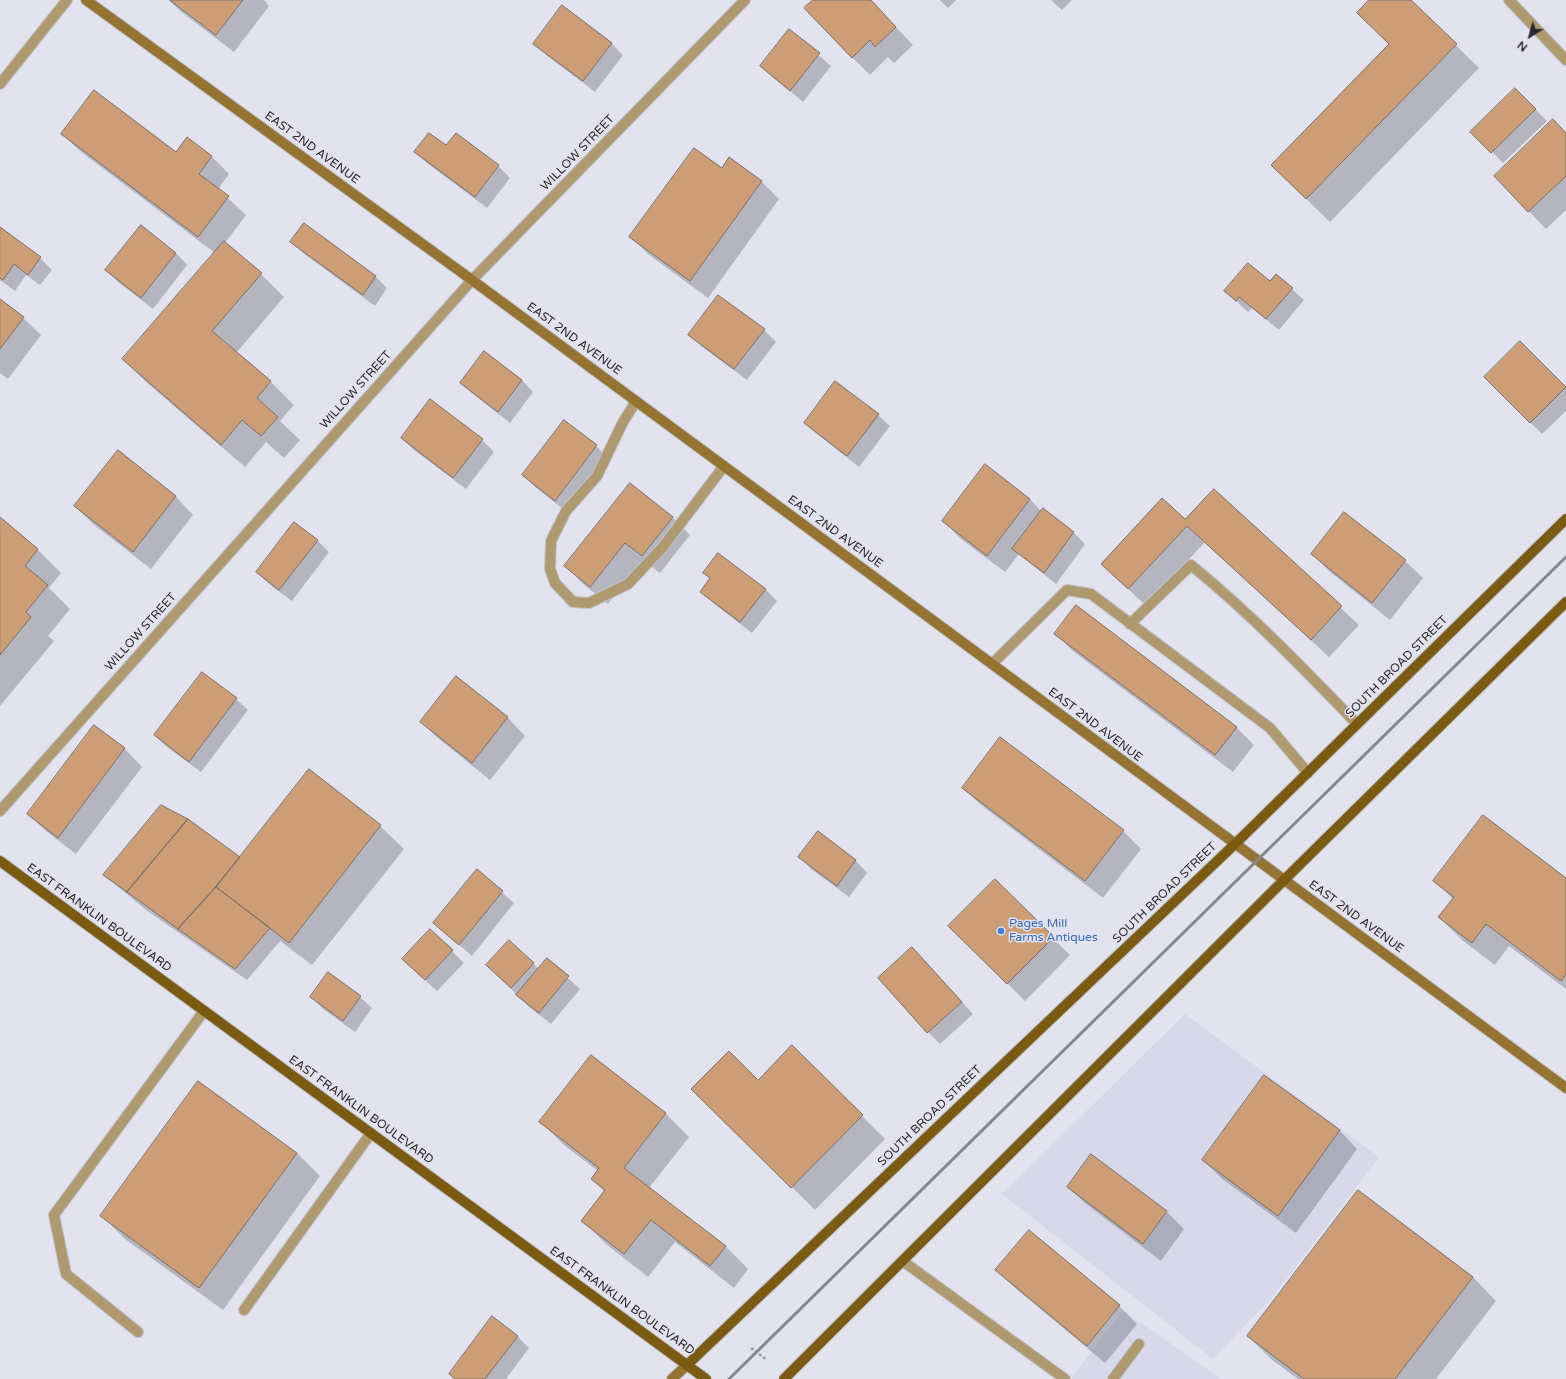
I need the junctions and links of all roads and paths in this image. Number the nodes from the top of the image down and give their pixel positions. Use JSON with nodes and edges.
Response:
{"nodes":[{"id":1,"x":67,"y":0,"type":"edge"},
{"id":2,"x":86,"y":0,"type":"edge"},
{"id":3,"x":746,"y":0,"type":"edge"},
{"id":4,"x":1509,"y":0,"type":"edge"},
{"id":5,"x":1566,"y":60,"type":"edge"},
{"id":6,"x":0,"y":84,"type":"edge"},
{"id":7,"x":472,"y":280,"type":"junction"},
{"id":8,"x":636,"y":401,"type":"junction"},
{"id":9,"x":724,"y":466,"type":"junction"},
{"id":10,"x":1566,"y":519,"type":"edge"},
{"id":11,"x":1566,"y":602,"type":"edge"},
{"id":12,"x":1130,"y":624,"type":"junction"},
{"id":13,"x":992,"y":664,"type":"junction"},
{"id":14,"x":1357,"y":724,"type":"junction"},
{"id":15,"x":1308,"y":773,"type":"junction"},
{"id":16,"x":0,"y":811,"type":"edge"},
{"id":17,"x":1235,"y":844,"type":"junction"},
{"id":18,"x":0,"y":861,"type":"edge"},
{"id":19,"x":1284,"y":880,"type":"junction"},
{"id":20,"x":204,"y":1011,"type":"junction"},
{"id":21,"x":1566,"y":1088,"type":"edge"},
{"id":22,"x":371,"y":1133,"type":"junction"},
{"id":23,"x":904,"y":1262,"type":"junction"},
{"id":24,"x":244,"y":1310,"type":"dead end"},
{"id":25,"x":138,"y":1332,"type":"dead end"},
{"id":26,"x":1139,"y":1344,"type":"dead end"},
{"id":27,"x":751,"y":1348,"type":"dead end"},
{"id":28,"x":767,"y":1360,"type":"dead end"},
{"id":29,"x":687,"y":1365,"type":"junction"},
{"id":30,"x":672,"y":1379,"type":"edge"},
{"id":31,"x":706,"y":1379,"type":"edge"},
{"id":32,"x":784,"y":1379,"type":"edge"},
{"id":33,"x":1065,"y":1379,"type":"edge"},
{"id":34,"x":1113,"y":1379,"type":"edge"}],
"edges":[{"from":1,"to":6,"type":"street"},
{"from":2,"to":7,"type":"street","name":"EAST 2ND AVENUE"},
{"from":3,"to":7,"type":"street","name":"WILLOW STREET"},
{"from":4,"to":5,"type":"street"},
{"from":7,"to":8,"type":"street","name":"EAST 2ND AVENUE"},
{"from":7,"to":16,"type":"street","name":"WILLOW STREET"},
{"from":8,"to":9,"type":"street","name":"EAST 2ND AVENUE"},
{"from":8,"to":9,"type":"street"},
{"from":9,"to":13,"type":"street","name":"EAST 2ND AVENUE"},
{"from":10,"to":14,"type":"main road","name":"SOUTH BROAD STREET"},
{"from":11,"to":19,"type":"main road"},
{"from":12,"to":13,"type":"street"},
{"from":12,"to":14,"type":"street"},
{"from":12,"to":15,"type":"street"},
{"from":13,"to":17,"type":"street","name":"EAST 2ND AVENUE"},
{"from":14,"to":15,"type":"main road","name":"SOUTH BROAD STREET"},
{"from":15,"to":17,"type":"main road","name":"SOUTH BROAD STREET"},
{"from":17,"to":19,"type":"street","name":"EAST 2ND AVENUE"},
{"from":17,"to":29,"type":"main road","name":"SOUTH BROAD STREET"},
{"from":18,"to":20,"type":"main road","name":"EAST FRANKLIN BOULEVARD"},
{"from":19,"to":21,"type":"street","name":"EAST 2ND AVENUE"},
{"from":19,"to":23,"type":"main road"},
{"from":20,"to":22,"type":"main road","name":"EAST FRANKLIN BOULEVARD"},
{"from":20,"to":25,"type":"street"},
{"from":22,"to":24,"type":"street"},
{"from":22,"to":29,"type":"main road","name":"EAST FRANKLIN BOULEVARD"},
{"from":23,"to":32,"type":"main road"},
{"from":23,"to":33,"type":"street"},
{"from":26,"to":34,"type":"street"},
{"from":27,"to":28,"type":"path"},
{"from":29,"to":30,"type":"street","name":"SOUTH BROAD STREET"},
{"from":29,"to":31,"type":"main road","name":"EAST FRANKLIN BOULEVARD"}]}
